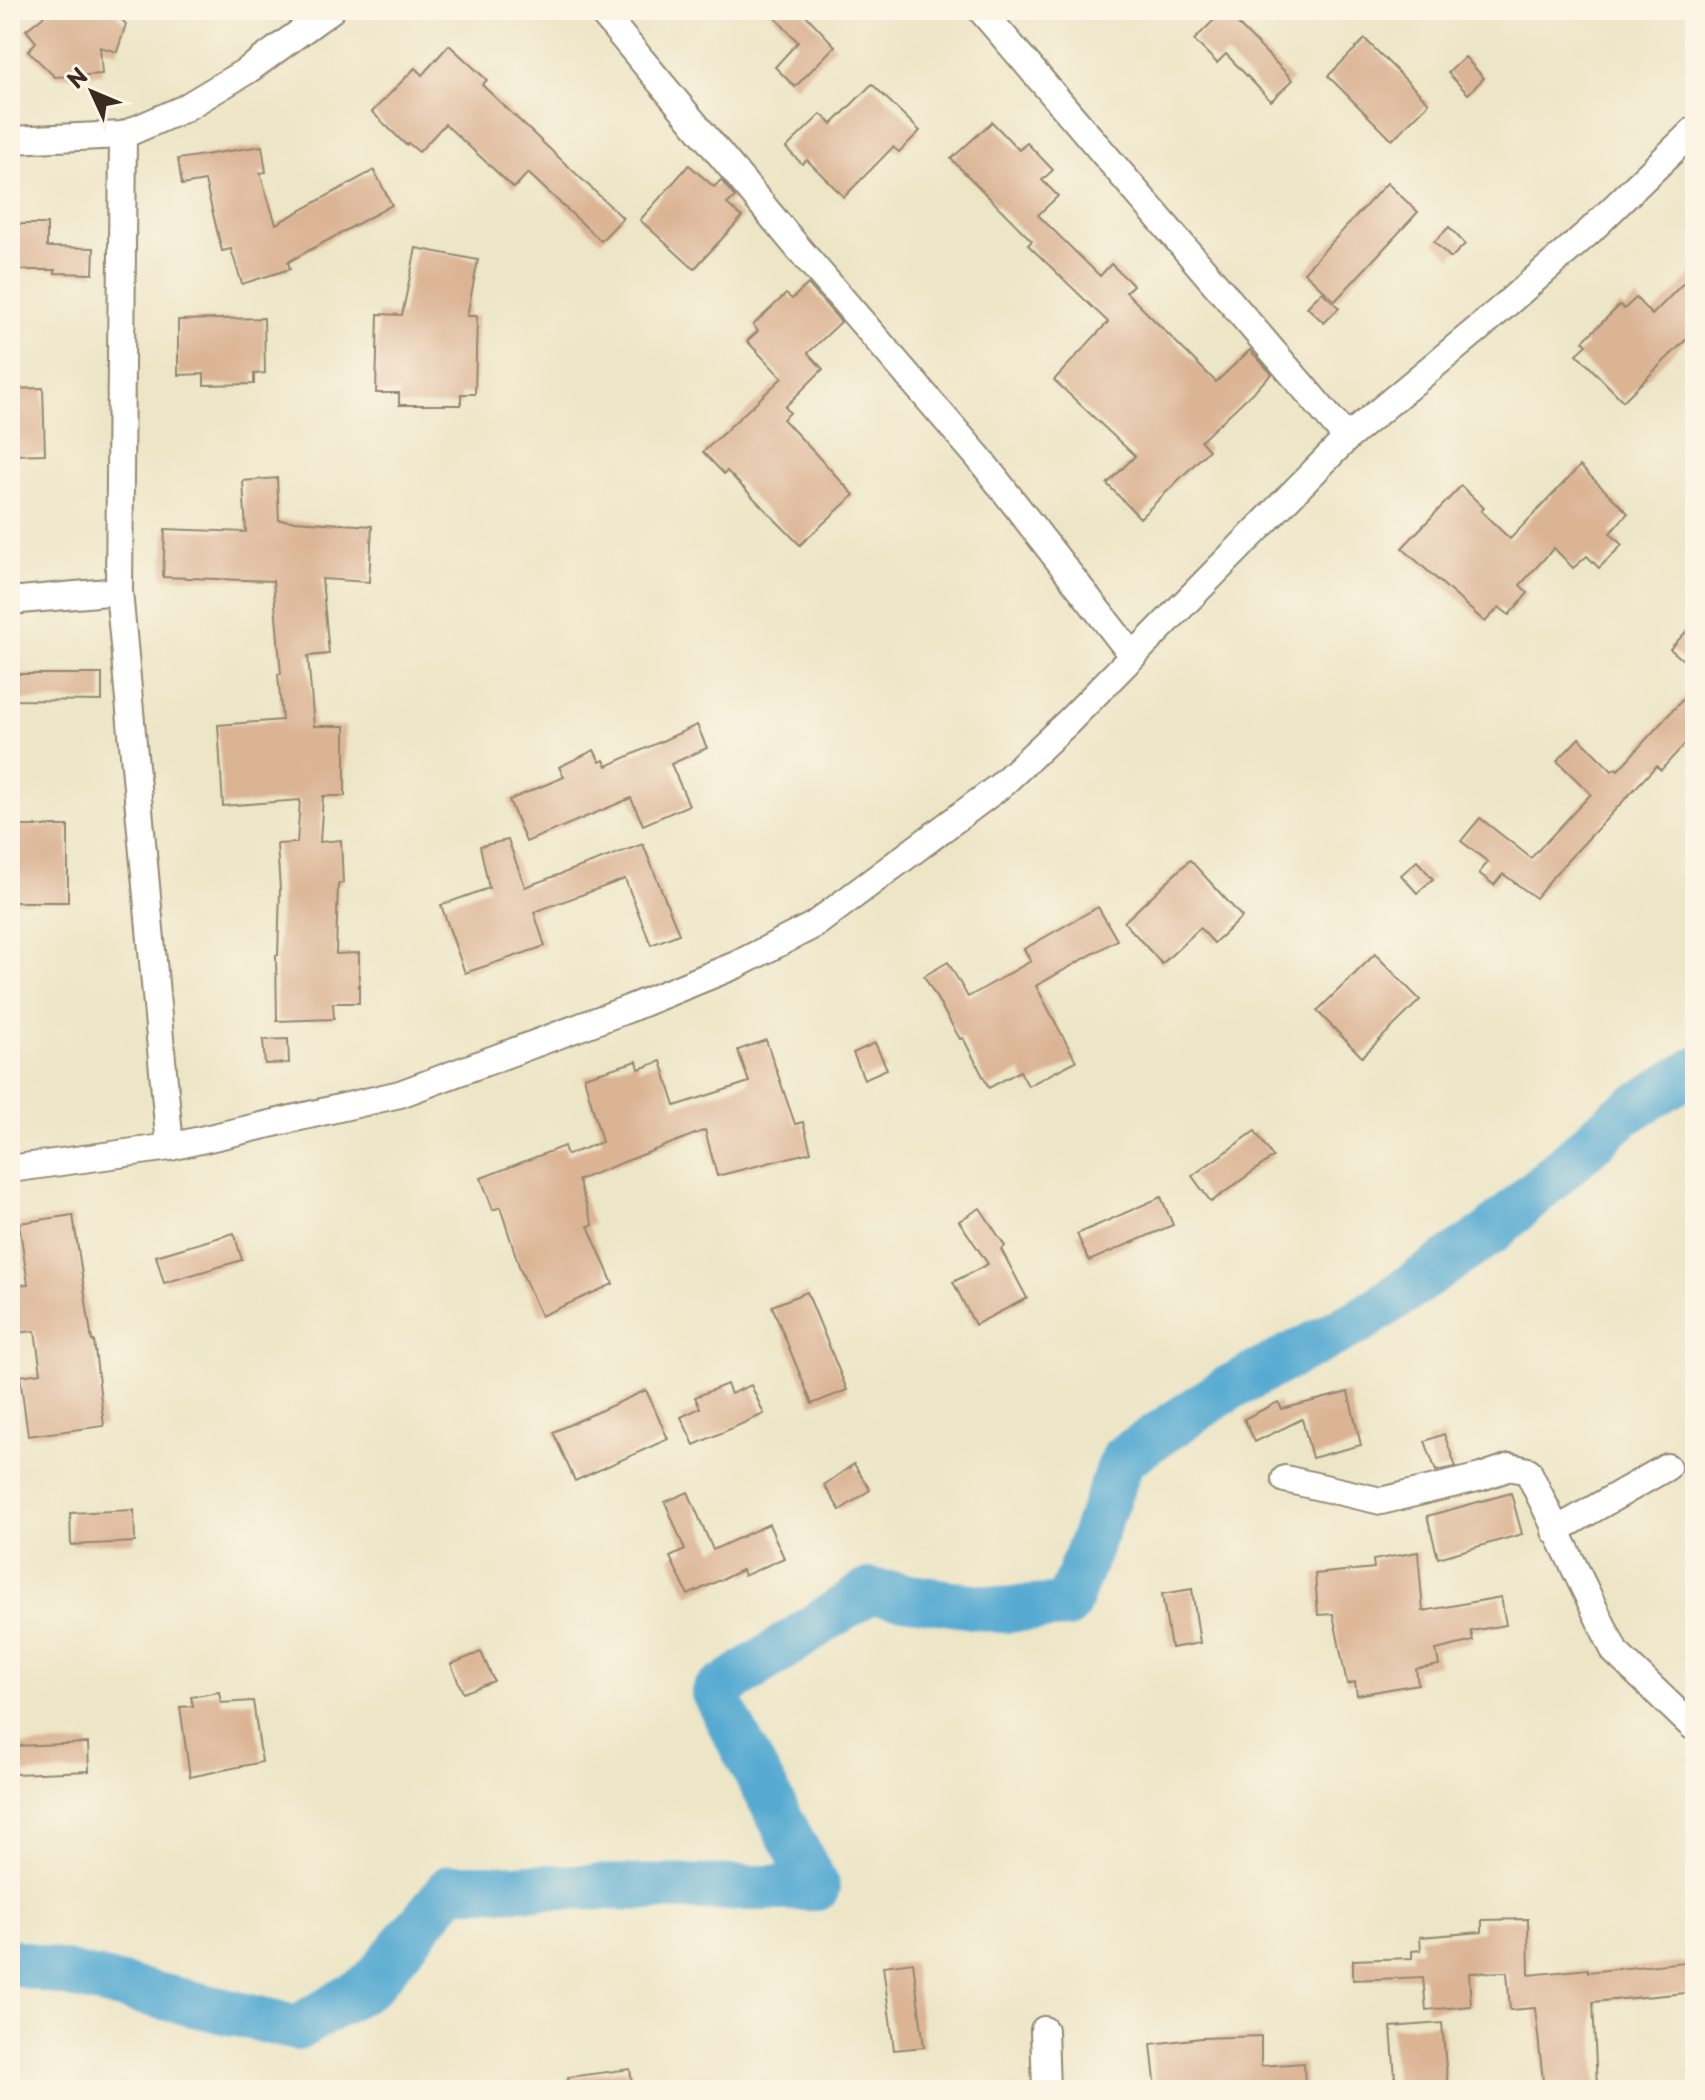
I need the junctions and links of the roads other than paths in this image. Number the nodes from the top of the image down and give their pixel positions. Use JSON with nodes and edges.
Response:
{"nodes":[{"id":1,"x":331,"y":10,"type":"edge"},
{"id":2,"x":600,"y":10,"type":"edge"},
{"id":3,"x":981,"y":10,"type":"edge"},
{"id":4,"x":1695,"y":129,"type":"edge"},
{"id":5,"x":123,"y":135,"type":"junction"},
{"id":6,"x":10,"y":140,"type":"edge"},
{"id":7,"x":1347,"y":438,"type":"junction"},
{"id":8,"x":119,"y":591,"type":"junction"},
{"id":9,"x":10,"y":601,"type":"edge"},
{"id":10,"x":1133,"y":656,"type":"junction"},
{"id":11,"x":170,"y":1147,"type":"junction"},
{"id":12,"x":10,"y":1169,"type":"edge"},
{"id":13,"x":1667,"y":1467,"type":"dead end"},
{"id":14,"x":1285,"y":1479,"type":"dead end"},
{"id":15,"x":1555,"y":1531,"type":"junction"},
{"id":16,"x":1694,"y":1725,"type":"edge"},
{"id":17,"x":1044,"y":2030,"type":"dead end"},
{"id":18,"x":1046,"y":2090,"type":"edge"}],
"edges":[{"from":1,"to":5,"type":"street"},
{"from":2,"to":10,"type":"street"},
{"from":3,"to":7,"type":"street"},
{"from":4,"to":7,"type":"street"},
{"from":5,"to":6,"type":"street"},
{"from":5,"to":8,"type":"street"},
{"from":7,"to":10,"type":"street"},
{"from":8,"to":9,"type":"street"},
{"from":8,"to":11,"type":"street"},
{"from":10,"to":11,"type":"street"},
{"from":11,"to":12,"type":"street"},
{"from":13,"to":15,"type":"street"},
{"from":14,"to":15,"type":"street"},
{"from":15,"to":16,"type":"street"},
{"from":17,"to":18,"type":"street"}]}
